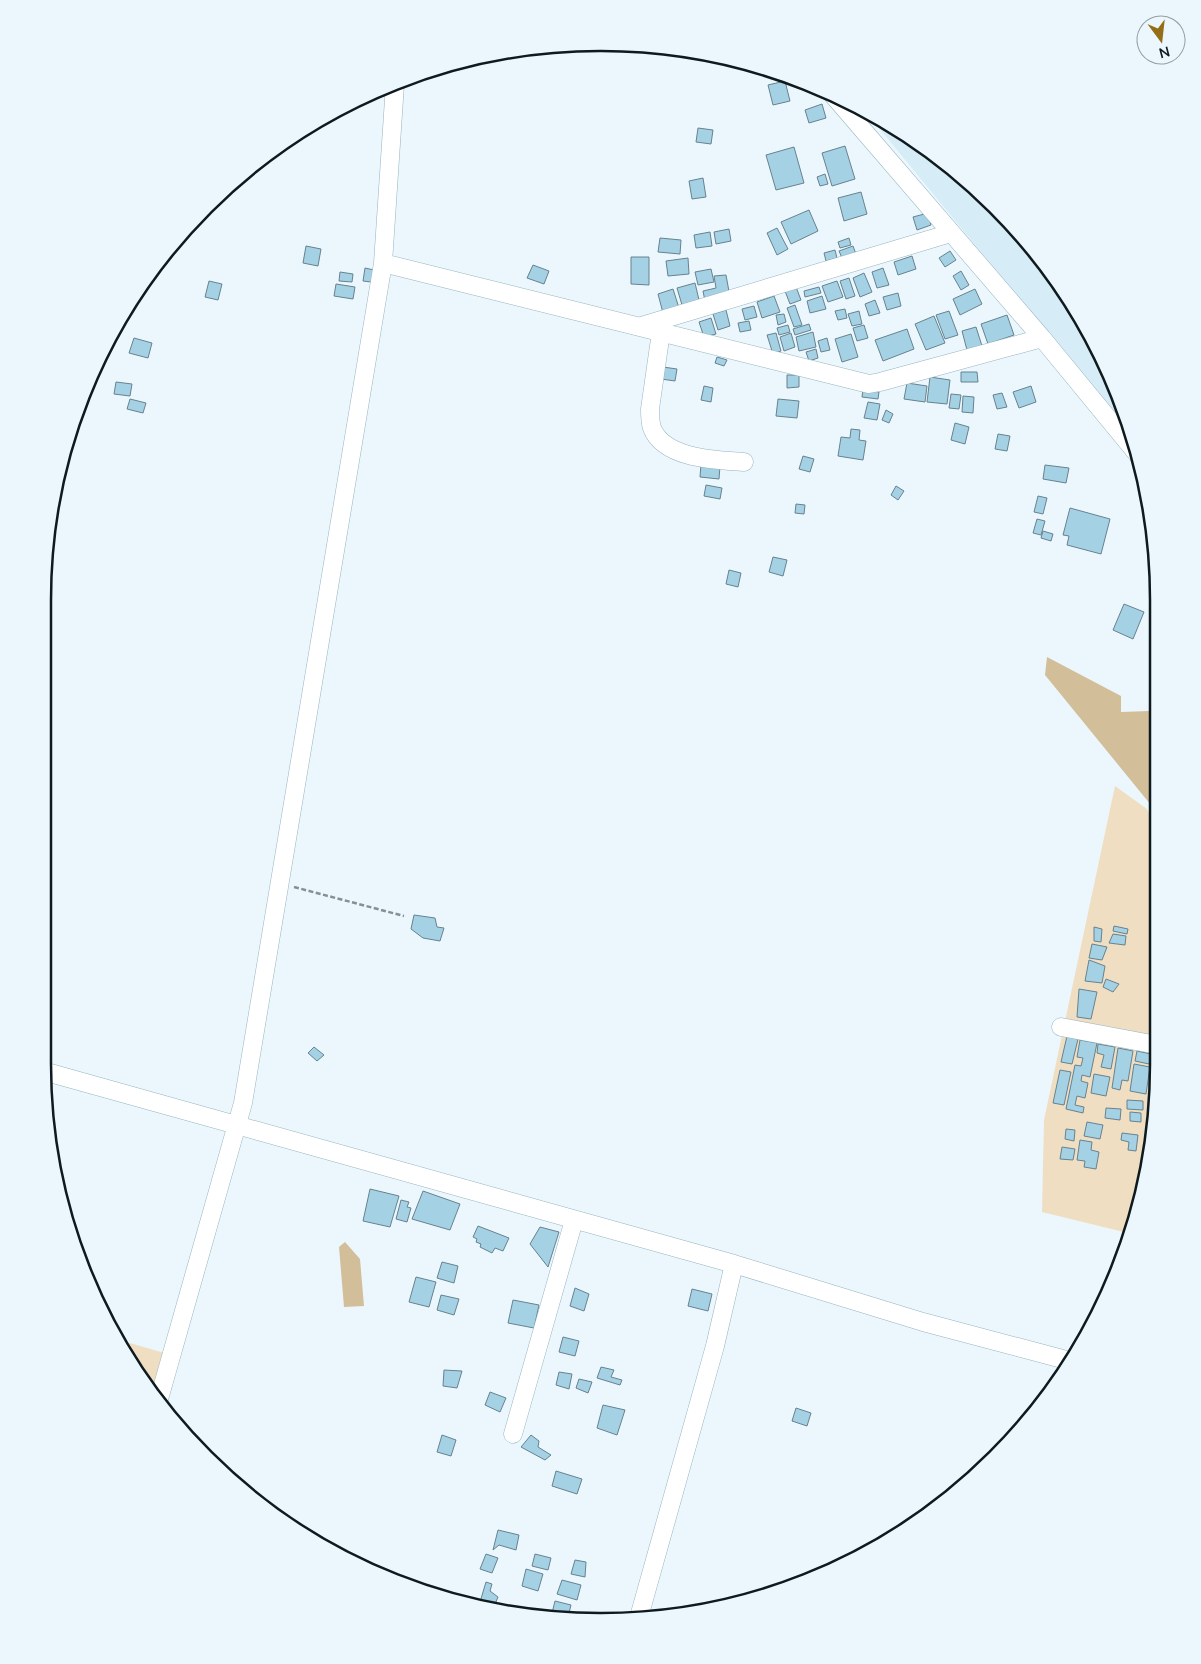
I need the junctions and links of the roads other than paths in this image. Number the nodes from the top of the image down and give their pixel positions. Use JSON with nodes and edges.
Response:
{"nodes":[{"id":1,"x":395,"y":91,"type":"edge"},
{"id":2,"x":845,"y":109,"type":"edge"},
{"id":3,"x":951,"y":233,"type":"junction"},
{"id":4,"x":383,"y":264,"type":"junction"},
{"id":5,"x":641,"y":326,"type":"junction"},
{"id":6,"x":661,"y":332,"type":"junction"},
{"id":7,"x":1042,"y":338,"type":"junction"},
{"id":8,"x":1126,"y":440,"type":"edge"},
{"id":9,"x":744,"y":462,"type":"dead end"},
{"id":10,"x":1061,"y":1026,"type":"dead end"},
{"id":11,"x":1150,"y":1043,"type":"edge"},
{"id":12,"x":51,"y":1073,"type":"edge"},
{"id":13,"x":236,"y":1126,"type":"junction"},
{"id":14,"x":574,"y":1220,"type":"junction"},
{"id":15,"x":734,"y":1264,"type":"junction"},
{"id":16,"x":1063,"y":1359,"type":"edge"},
{"id":17,"x":161,"y":1392,"type":"edge"},
{"id":18,"x":513,"y":1434,"type":"dead end"},
{"id":19,"x":641,"y":1611,"type":"edge"}],
"edges":[{"from":1,"to":4,"type":"street"},
{"from":2,"to":3,"type":"street"},
{"from":3,"to":5,"type":"street"},
{"from":3,"to":7,"type":"street"},
{"from":4,"to":5,"type":"street"},
{"from":4,"to":13,"type":"street"},
{"from":5,"to":6,"type":"street"},
{"from":6,"to":7,"type":"street"},
{"from":6,"to":9,"type":"street"},
{"from":7,"to":8,"type":"street"},
{"from":10,"to":11,"type":"street"},
{"from":12,"to":13,"type":"street"},
{"from":13,"to":14,"type":"street"},
{"from":13,"to":17,"type":"street"},
{"from":14,"to":15,"type":"street"},
{"from":14,"to":18,"type":"street"},
{"from":15,"to":16,"type":"street"},
{"from":15,"to":19,"type":"street"}]}
